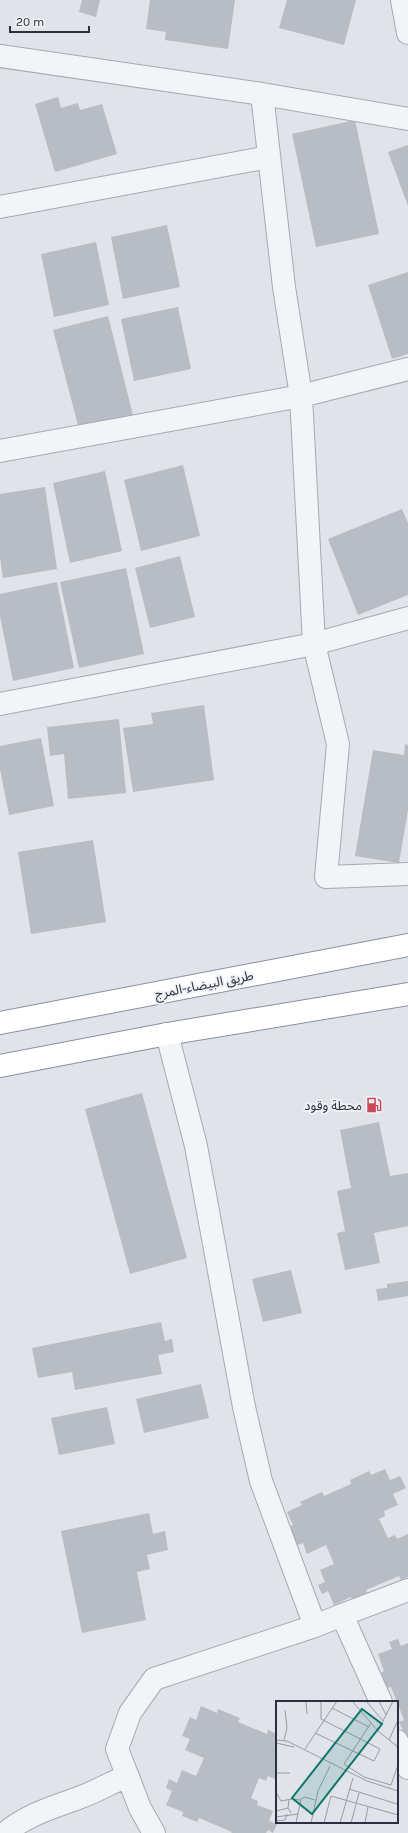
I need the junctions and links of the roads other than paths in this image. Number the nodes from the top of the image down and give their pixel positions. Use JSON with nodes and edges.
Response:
{"nodes":[{"id":1,"x":402,"y":0,"type":"edge"},
{"id":2,"x":408,"y":33,"type":"edge"},
{"id":3,"x":0,"y":56,"type":"edge"},
{"id":4,"x":262,"y":94,"type":"junction"},
{"id":5,"x":408,"y":119,"type":"edge"},
{"id":6,"x":269,"y":157,"type":"junction"},
{"id":7,"x":0,"y":206,"type":"edge"},
{"id":8,"x":408,"y":369,"type":"edge"},
{"id":9,"x":301,"y":396,"type":"junction"},
{"id":10,"x":0,"y":451,"type":"edge"},
{"id":11,"x":408,"y":618,"type":"edge"},
{"id":12,"x":314,"y":644,"type":"junction"},
{"id":13,"x":0,"y":704,"type":"edge"},
{"id":14,"x":408,"y":874,"type":"edge"},
{"id":15,"x":408,"y":945,"type":"edge"},
{"id":16,"x":408,"y":994,"type":"edge"},
{"id":17,"x":0,"y":1023,"type":"edge"},
{"id":18,"x":167,"y":1034,"type":"junction"},
{"id":19,"x":0,"y":1066,"type":"edge"},
{"id":20,"x":408,"y":1590,"type":"edge"},
{"id":21,"x":342,"y":1615,"type":"junction"},
{"id":22,"x":315,"y":1626,"type":"junction"},
{"id":23,"x":381,"y":1701,"type":"edge"},
{"id":24,"x":398,"y":1743,"type":"edge"},
{"id":25,"x":408,"y":1768,"type":"edge"},
{"id":26,"x":128,"y":1776,"type":"junction"},
{"id":27,"x":8,"y":1833,"type":"edge"},
{"id":28,"x":154,"y":1833,"type":"edge"}],
"edges":[{"from":1,"to":2,"type":"street"},
{"from":3,"to":4,"type":"street"},
{"from":4,"to":5,"type":"street"},
{"from":4,"to":6,"type":"street"},
{"from":6,"to":7,"type":"street"},
{"from":6,"to":9,"type":"street"},
{"from":8,"to":9,"type":"street"},
{"from":9,"to":10,"type":"street"},
{"from":9,"to":12,"type":"street"},
{"from":11,"to":12,"type":"street"},
{"from":12,"to":13,"type":"street"},
{"from":12,"to":14,"type":"street"},
{"from":15,"to":17,"type":"highway","name":"طريق البيضاء-المرج"},
{"from":16,"to":18,"type":"highway"},
{"from":18,"to":19,"type":"highway"},
{"from":18,"to":22,"type":"street"},
{"from":20,"to":21,"type":"street"},
{"from":21,"to":22,"type":"street"},
{"from":21,"to":23,"type":"street"},
{"from":22,"to":26,"type":"street"},
{"from":24,"to":25,"type":"street"},
{"from":26,"to":27,"type":"street"},
{"from":26,"to":28,"type":"street"}]}
